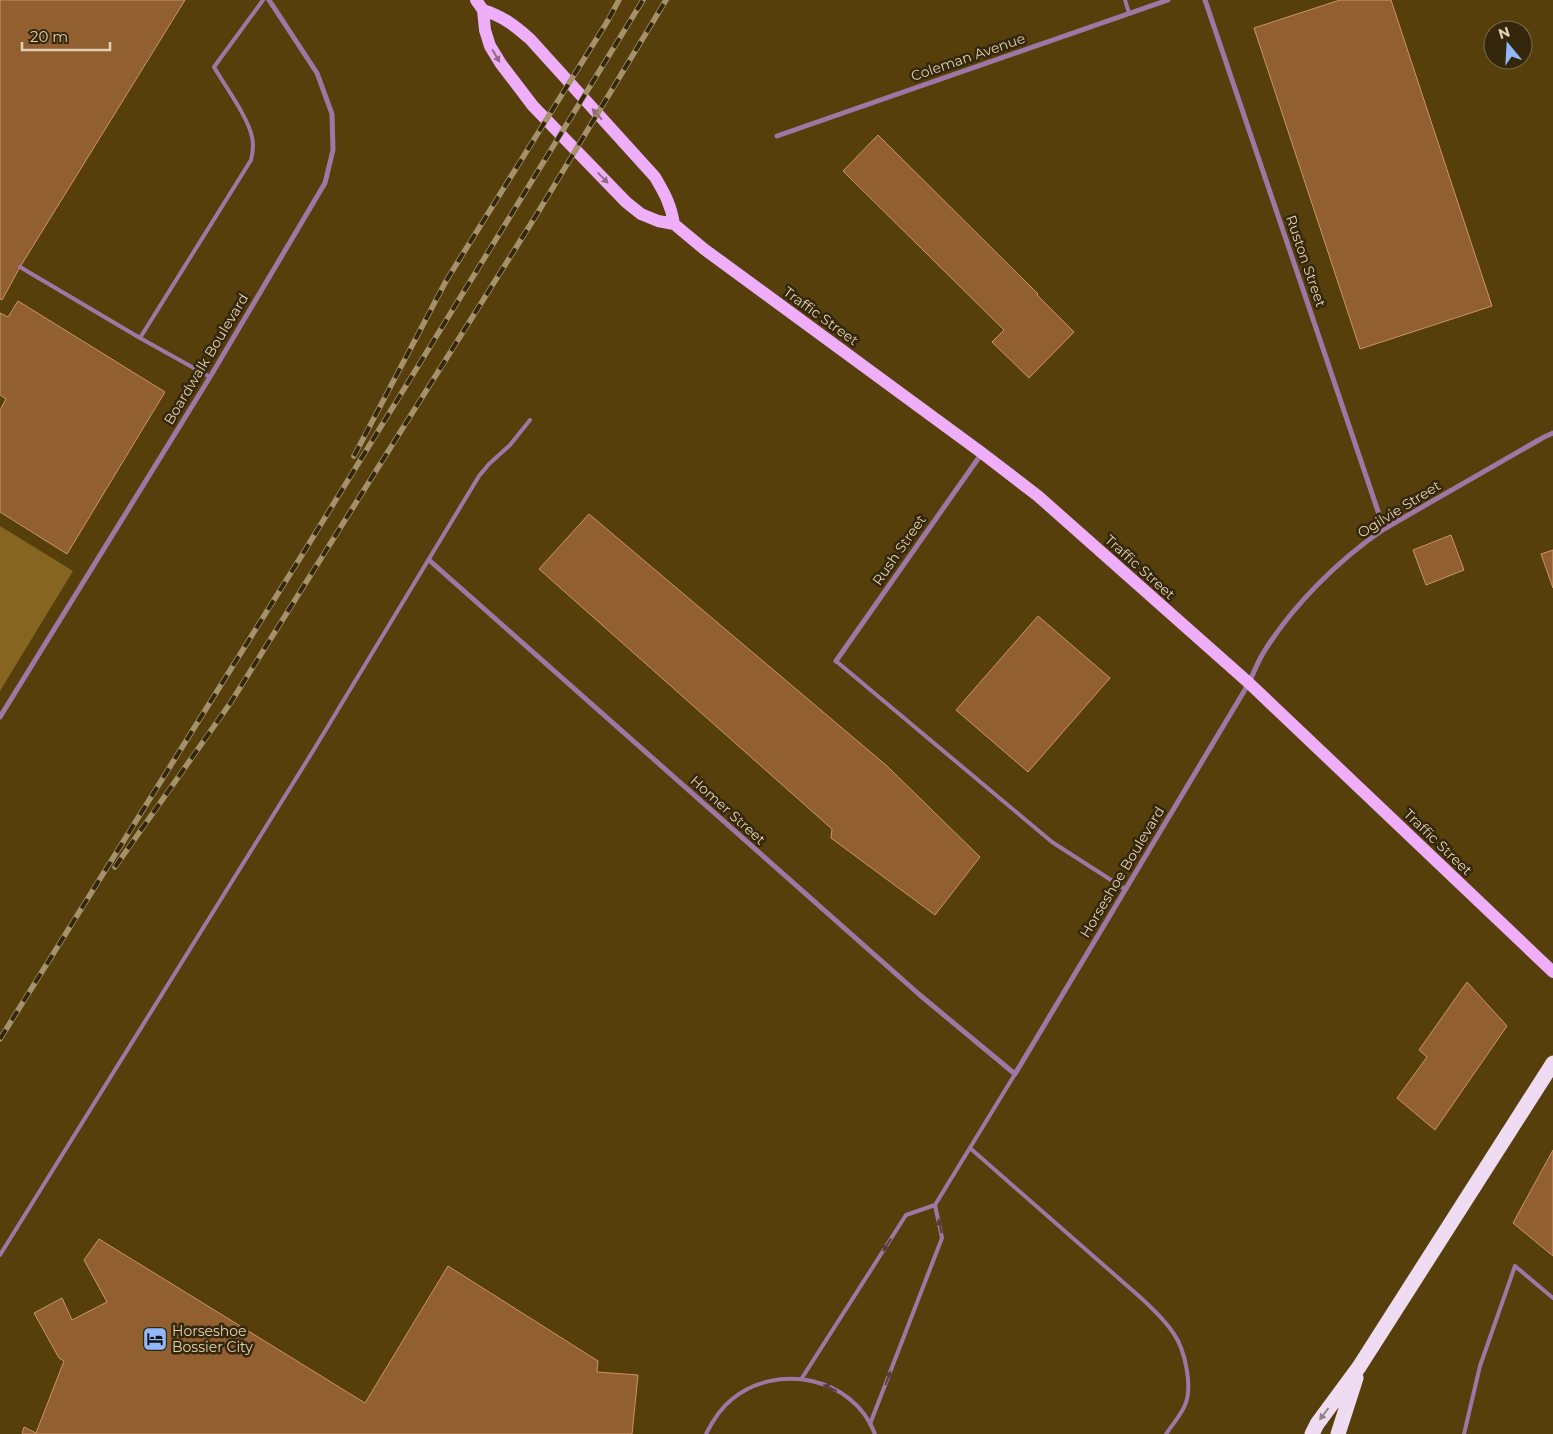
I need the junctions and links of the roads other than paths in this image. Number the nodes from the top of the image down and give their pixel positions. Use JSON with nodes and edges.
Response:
{"nodes":[{"id":1,"x":263,"y":0,"type":"edge"},
{"id":2,"x":269,"y":0,"type":"edge"},
{"id":3,"x":1125,"y":0,"type":"edge"},
{"id":4,"x":1168,"y":0,"type":"edge"},
{"id":5,"x":1205,"y":0,"type":"edge"},
{"id":6,"x":480,"y":5,"type":"edge"},
{"id":7,"x":1129,"y":13,"type":"junction"},
{"id":8,"x":777,"y":136,"type":"dead end"},
{"id":9,"x":674,"y":224,"type":"junction"},
{"id":10,"x":20,"y":267,"type":"dead end"},
{"id":11,"x":140,"y":338,"type":"junction"},
{"id":12,"x":210,"y":377,"type":"junction"},
{"id":13,"x":530,"y":420,"type":"dead end"},
{"id":14,"x":1553,"y":433,"type":"edge"},
{"id":15,"x":982,"y":453,"type":"junction"},
{"id":16,"x":1384,"y":529,"type":"junction"},
{"id":17,"x":429,"y":560,"type":"junction"},
{"id":18,"x":836,"y":661,"type":"joint"},
{"id":19,"x":1248,"y":683,"type":"junction"},
{"id":20,"x":0,"y":717,"type":"edge"},
{"id":21,"x":1125,"y":889,"type":"junction"},
{"id":22,"x":1553,"y":972,"type":"edge"},
{"id":23,"x":1553,"y":1063,"type":"edge"},
{"id":24,"x":1015,"y":1074,"type":"junction"},
{"id":25,"x":970,"y":1148,"type":"junction"},
{"id":26,"x":935,"y":1205,"type":"junction"},
{"id":27,"x":0,"y":1255,"type":"edge"},
{"id":28,"x":1553,"y":1298,"type":"edge"},
{"id":29,"x":1359,"y":1367,"type":"junction"},
{"id":30,"x":802,"y":1378,"type":"junction"},
{"id":31,"x":870,"y":1424,"type":"junction"},
{"id":32,"x":706,"y":1434,"type":"edge"},
{"id":33,"x":875,"y":1434,"type":"edge"},
{"id":34,"x":1166,"y":1434,"type":"edge"},
{"id":35,"x":1312,"y":1434,"type":"edge"},
{"id":36,"x":1338,"y":1434,"type":"edge"},
{"id":37,"x":1464,"y":1434,"type":"edge"}],
"edges":[{"from":1,"to":11,"type":"lane"},
{"from":2,"to":12,"type":"street","name":"Boardwalk Boulevard"},
{"from":3,"to":7,"type":"lane"},
{"from":4,"to":7,"type":"street","name":"Coleman Avenue"},
{"from":5,"to":16,"type":"street","name":"Ruston Street"},
{"from":9,"to":6,"type":"main road","name":"Traffic Street","one_way":true},
{"from":6,"to":9,"type":"main road","name":"Traffic Street","one_way":true},
{"from":7,"to":8,"type":"street","name":"Coleman Avenue"},
{"from":9,"to":15,"type":"main road","name":"Traffic Street"},
{"from":10,"to":11,"type":"lane"},
{"from":11,"to":12,"type":"lane"},
{"from":12,"to":20,"type":"street","name":"Boardwalk Boulevard"},
{"from":13,"to":17,"type":"lane"},
{"from":14,"to":16,"type":"street","name":"Ogilvie Street"},
{"from":15,"to":18,"type":"street","name":"Rush Street"},
{"from":15,"to":19,"type":"main road","name":"Traffic Street"},
{"from":16,"to":19,"type":"street","name":"Ogilvie Street"},
{"from":17,"to":24,"type":"street","name":"Homer Street"},
{"from":17,"to":27,"type":"lane"},
{"from":18,"to":21,"type":"lane"},
{"from":19,"to":21,"type":"street","name":"Horseshoe Boulevard"},
{"from":19,"to":22,"type":"main road","name":"Traffic Street"},
{"from":21,"to":24,"type":"street","name":"Horseshoe Boulevard"},
{"from":23,"to":29,"type":"highway"},
{"from":24,"to":25,"type":"lane"},
{"from":25,"to":26,"type":"lane"},
{"from":25,"to":34,"type":"lane"},
{"from":26,"to":30,"type":"lane","one_way":true},
{"from":31,"to":26,"type":"lane","one_way":true},
{"from":28,"to":37,"type":"lane"},
{"from":29,"to":35,"type":"highway","one_way":true},
{"from":29,"to":36,"type":"highway"},
{"from":31,"to":30,"type":"lane","one_way":true},
{"from":30,"to":32,"type":"lane"},
{"from":31,"to":33,"type":"lane"}]}
